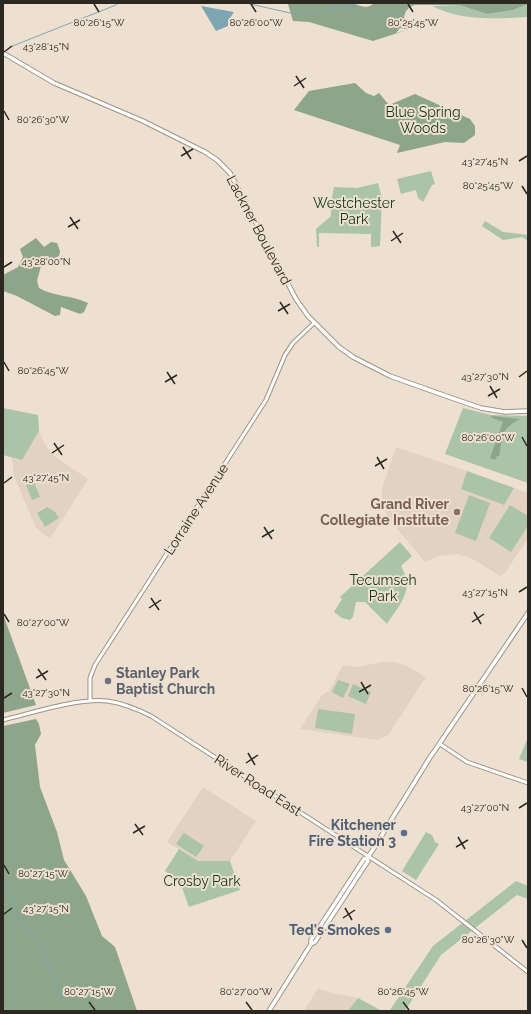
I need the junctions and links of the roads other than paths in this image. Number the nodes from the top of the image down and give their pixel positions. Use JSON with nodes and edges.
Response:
{"nodes":[{"id":1,"x":3,"y":53,"type":"edge"},
{"id":2,"x":314,"y":323,"type":"junction"},
{"id":3,"x":528,"y":411,"type":"edge"},
{"id":4,"x":528,"y":613,"type":"edge"},
{"id":5,"x":90,"y":701,"type":"junction"},
{"id":6,"x":3,"y":720,"type":"edge"},
{"id":7,"x":440,"y":744,"type":"junction"},
{"id":8,"x":528,"y":784,"type":"edge"},
{"id":9,"x":368,"y":857,"type":"junction"},
{"id":10,"x":528,"y":972,"type":"edge"},
{"id":11,"x":268,"y":1011,"type":"edge"}],
"edges":[{"from":1,"to":2,"type":"main road","name":"Lackner Boulevard"},
{"from":2,"to":3,"type":"main road","name":"Lackner Boulevard"},
{"from":2,"to":5,"type":"street","name":"Lorraine Avenue"},
{"from":4,"to":7,"type":"main road"},
{"from":5,"to":6,"type":"street","name":"River Road East"},
{"from":5,"to":9,"type":"street","name":"River Road East"},
{"from":7,"to":8,"type":"street"},
{"from":7,"to":9,"type":"main road"},
{"from":9,"to":10,"type":"street","name":"River Road East"},
{"from":9,"to":11,"type":"main road"}]}
